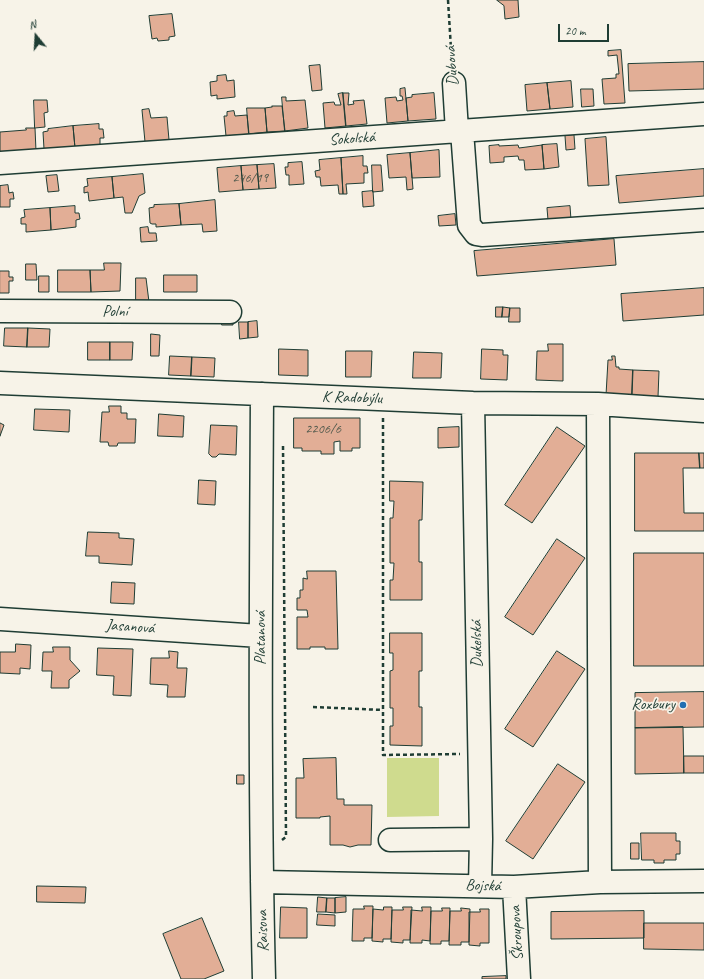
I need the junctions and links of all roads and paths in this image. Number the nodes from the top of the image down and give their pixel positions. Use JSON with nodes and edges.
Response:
{"nodes":[{"id":1,"x":448,"y":0,"type":"edge"},
{"id":2,"x":454,"y":83,"type":"joint"},
{"id":3,"x":704,"y":114,"type":"edge"},
{"id":4,"x":459,"y":131,"type":"junction"},
{"id":5,"x":0,"y":164,"type":"edge"},
{"id":6,"x":704,"y":220,"type":"edge"},
{"id":7,"x":0,"y":311,"type":"edge"},
{"id":8,"x":230,"y":312,"type":"dead end"},
{"id":9,"x":0,"y":383,"type":"edge"},
{"id":10,"x":262,"y":394,"type":"junction"},
{"id":11,"x":383,"y":399,"type":"junction"},
{"id":12,"x":473,"y":403,"type":"junction"},
{"id":13,"x":598,"y":404,"type":"junction"},
{"id":14,"x":704,"y":411,"type":"edge"},
{"id":15,"x":283,"y":444,"type":"dead end"},
{"id":16,"x":0,"y":619,"type":"edge"},
{"id":17,"x":260,"y":636,"type":"junction"},
{"id":18,"x":313,"y":707,"type":"dead end"},
{"id":19,"x":383,"y":710,"type":"junction"},
{"id":20,"x":479,"y":754,"type":"junction"},
{"id":21,"x":481,"y":839,"type":"junction"},
{"id":22,"x":390,"y":840,"type":"dead end"},
{"id":23,"x":262,"y":859,"type":"junction"},
{"id":24,"x":704,"y":881,"type":"edge"},
{"id":25,"x":262,"y":882,"type":"junction"},
{"id":26,"x":600,"y":882,"type":"junction"},
{"id":27,"x":480,"y":886,"type":"junction"},
{"id":28,"x":514,"y":887,"type":"junction"},
{"id":29,"x":264,"y":979,"type":"edge"},
{"id":30,"x":519,"y":979,"type":"edge"}],
"edges":[{"from":1,"to":2,"type":"path","name":"Dubová"},
{"from":2,"to":4,"type":"street","name":"Dubová"},
{"from":3,"to":4,"type":"street","name":"Sokolská"},
{"from":4,"to":5,"type":"street","name":"Sokolská"},
{"from":4,"to":6,"type":"street","name":"Dubová"},
{"from":7,"to":8,"type":"street","name":"Polní"},
{"from":9,"to":10,"type":"street","name":"K Radobýlu"},
{"from":10,"to":11,"type":"street","name":"K Radobýlu"},
{"from":10,"to":17,"type":"street","name":"Platanová"},
{"from":11,"to":12,"type":"street","name":"K Radobýlu"},
{"from":11,"to":19,"type":"path"},
{"from":12,"to":13,"type":"street","name":"K Radobýlu"},
{"from":12,"to":20,"type":"street","name":"Dukelská"},
{"from":13,"to":14,"type":"street","name":"K Radobýlu"},
{"from":13,"to":26,"type":"street"},
{"from":15,"to":23,"type":"path"},
{"from":16,"to":17,"type":"street","name":"Jasanová"},
{"from":17,"to":23,"type":"street","name":"Platanová"},
{"from":18,"to":19,"type":"path"},
{"from":19,"to":20,"type":"path"},
{"from":20,"to":21,"type":"street","name":"Dukelská"},
{"from":21,"to":22,"type":"street"},
{"from":21,"to":27,"type":"street","name":"Dukelská"},
{"from":23,"to":25,"type":"street","name":"Platanová"},
{"from":24,"to":26,"type":"street","name":"Bojská"},
{"from":25,"to":27,"type":"street","name":"Bojská"},
{"from":25,"to":29,"type":"street","name":"Raisova"},
{"from":26,"to":28,"type":"street","name":"Bojská"},
{"from":27,"to":28,"type":"street","name":"Bojská"},
{"from":28,"to":30,"type":"street","name":"Škroupova"}]}
